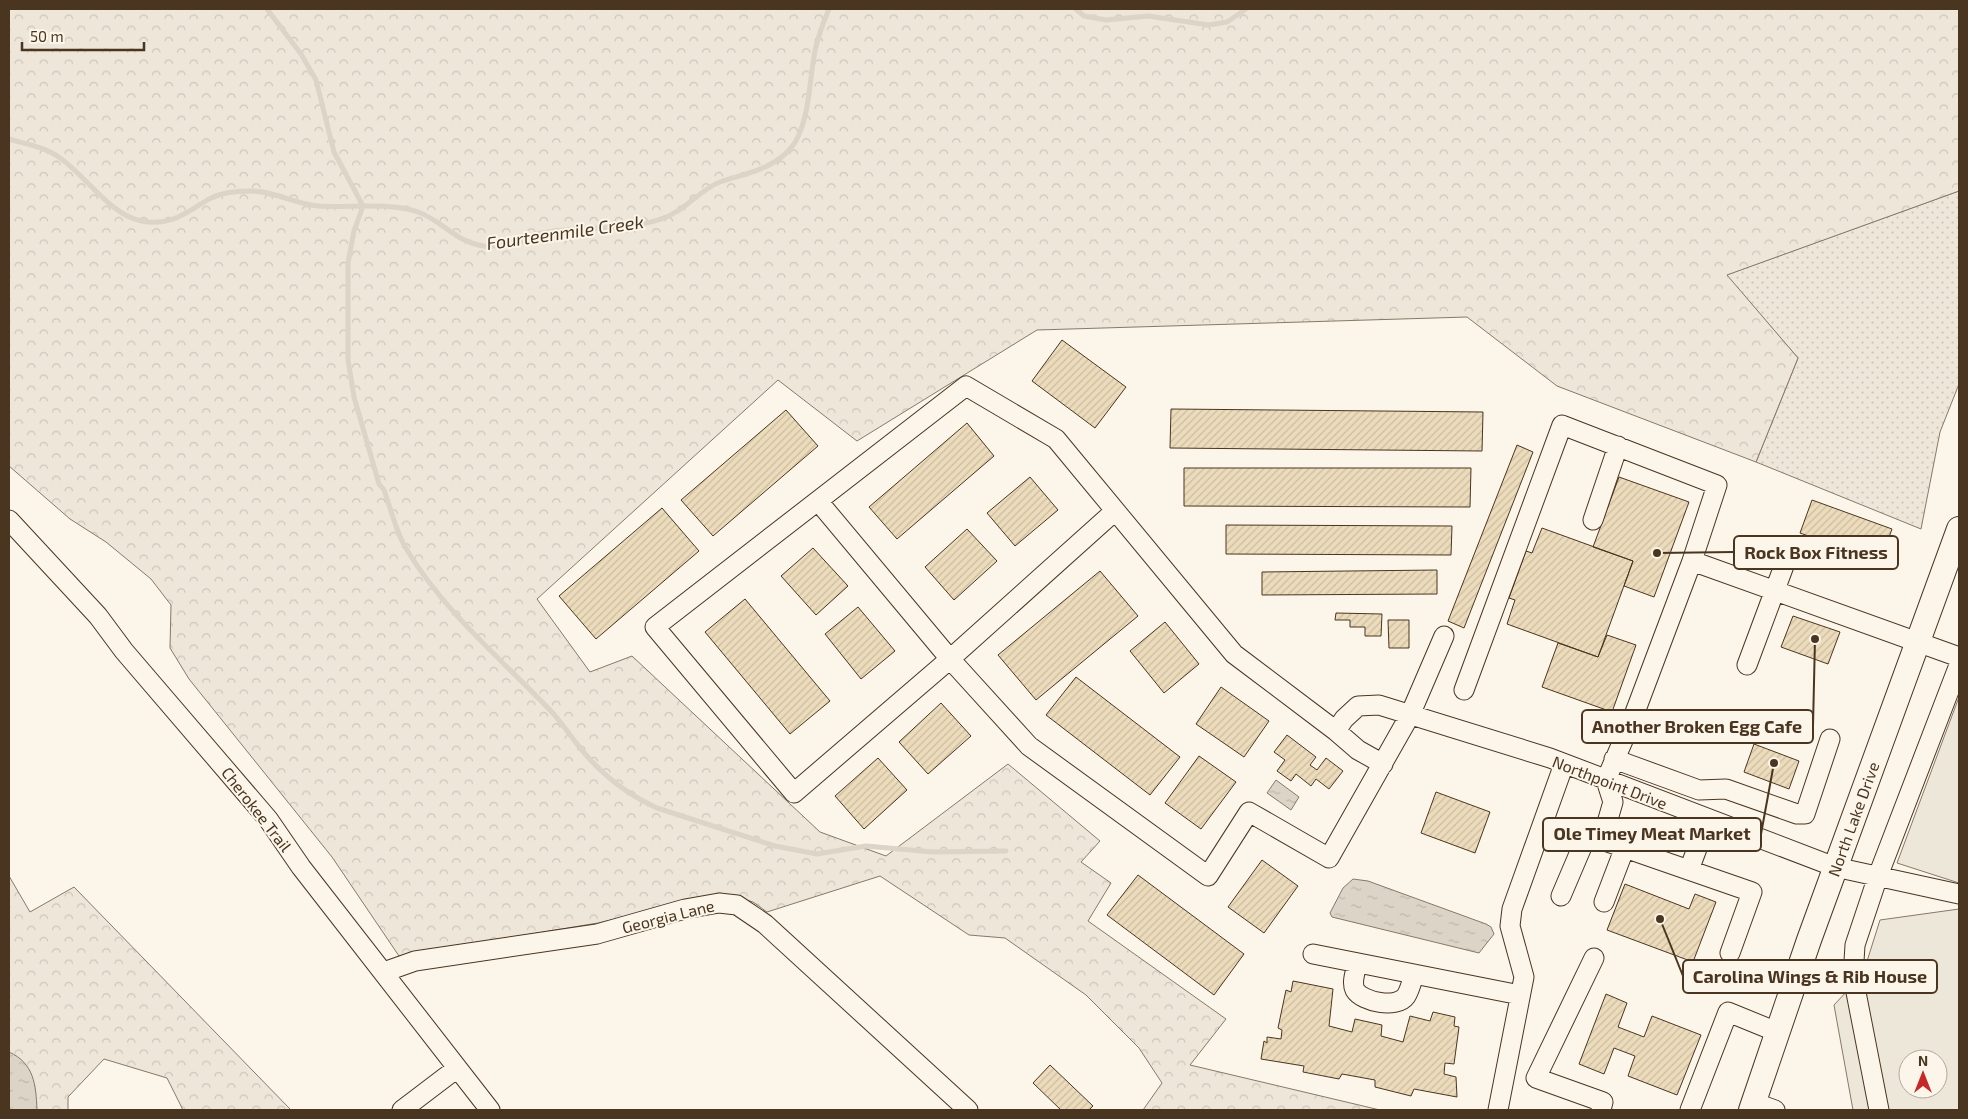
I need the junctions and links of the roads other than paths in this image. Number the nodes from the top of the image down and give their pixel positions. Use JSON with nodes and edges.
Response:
{"nodes":[{"id":1,"x":1618,"y":446,"type":"junction"},
{"id":2,"x":818,"y":501,"type":"junction"},
{"id":3,"x":1115,"y":511,"type":"junction"},
{"id":4,"x":9,"y":520,"type":"edge"},
{"id":5,"x":1592,"y":520,"type":"dead end"},
{"id":6,"x":1959,"y":529,"type":"edge"},
{"id":7,"x":1788,"y":555,"type":"dead end"},
{"id":8,"x":1692,"y":561,"type":"junction"},
{"id":9,"x":1775,"y":590,"type":"junction"},
{"id":10,"x":1444,"y":636,"type":"dead end"},
{"id":11,"x":1917,"y":642,"type":"junction"},
{"id":12,"x":1959,"y":656,"type":"edge"},
{"id":13,"x":950,"y":660,"type":"junction"},
{"id":14,"x":1747,"y":665,"type":"dead end"},
{"id":15,"x":1959,"y":665,"type":"edge"},
{"id":16,"x":1464,"y":690,"type":"dead end"},
{"id":17,"x":1410,"y":716,"type":"junction"},
{"id":18,"x":1336,"y":731,"type":"junction"},
{"id":19,"x":1830,"y":739,"type":"dead end"},
{"id":20,"x":1614,"y":759,"type":"junction"},
{"id":21,"x":1383,"y":764,"type":"junction"},
{"id":22,"x":1564,"y":764,"type":"junction"},
{"id":23,"x":1606,"y":780,"type":"junction"},
{"id":24,"x":1708,"y":819,"type":"junction"},
{"id":25,"x":1602,"y":840,"type":"junction"},
{"id":26,"x":1625,"y":847,"type":"junction"},
{"id":27,"x":1836,"y":867,"type":"junction"},
{"id":28,"x":1689,"y":870,"type":"junction"},
{"id":29,"x":1878,"y":876,"type":"junction"},
{"id":30,"x":1959,"y":894,"type":"edge"},
{"id":31,"x":1561,"y":896,"type":"dead end"},
{"id":32,"x":1604,"y":902,"type":"dead end"},
{"id":33,"x":1730,"y":953,"type":"dead end"},
{"id":34,"x":1313,"y":954,"type":"dead end"},
{"id":35,"x":1594,"y":958,"type":"dead end"},
{"id":36,"x":1357,"y":963,"type":"junction"},
{"id":37,"x":384,"y":972,"type":"junction"},
{"id":38,"x":1414,"y":974,"type":"junction"},
{"id":39,"x":1520,"y":995,"type":"junction"},
{"id":40,"x":1777,"y":1032,"type":"junction"},
{"id":41,"x":456,"y":1069,"type":"junction"},
{"id":42,"x":1602,"y":1106,"type":"edge"},
{"id":43,"x":1760,"y":1108,"type":"edge"},
{"id":44,"x":1873,"y":1109,"type":"edge"},
{"id":45,"x":402,"y":1110,"type":"edge"},
{"id":46,"x":490,"y":1110,"type":"edge"},
{"id":47,"x":968,"y":1110,"type":"edge"},
{"id":48,"x":1498,"y":1110,"type":"edge"},
{"id":49,"x":1690,"y":1110,"type":"edge"}],
"edges":[{"from":1,"to":5,"type":"street"},
{"from":1,"to":8,"type":"street"},
{"from":1,"to":16,"type":"street"},
{"from":2,"to":3,"type":"street"},
{"from":2,"to":13,"type":"street"},
{"from":2,"to":13,"type":"street"},
{"from":3,"to":13,"type":"street"},
{"from":3,"to":18,"type":"street"},
{"from":4,"to":37,"type":"street","name":"Cherokee Trail"},
{"from":6,"to":11,"type":"main road","name":"North Lake Drive"},
{"from":7,"to":9,"type":"street"},
{"from":8,"to":9,"type":"street"},
{"from":8,"to":20,"type":"street"},
{"from":9,"to":11,"type":"street"},
{"from":9,"to":14,"type":"street"},
{"from":10,"to":17,"type":"street"},
{"from":11,"to":12,"type":"street"},
{"from":11,"to":27,"type":"main road","name":"North Lake Drive"},
{"from":13,"to":21,"type":"street"},
{"from":15,"to":29,"type":"street"},
{"from":17,"to":18,"type":"street","name":"Northpoint Drive"},
{"from":17,"to":21,"type":"street"},
{"from":17,"to":22,"type":"street","name":"Northpoint Drive"},
{"from":18,"to":21,"type":"street"},
{"from":19,"to":20,"type":"street"},
{"from":20,"to":23,"type":"street"},
{"from":22,"to":23,"type":"street","name":"Northpoint Drive"},
{"from":22,"to":39,"type":"street"},
{"from":23,"to":24,"type":"street","name":"Northpoint Drive"},
{"from":23,"to":25,"type":"street"},
{"from":24,"to":27,"type":"street","name":"Northpoint Drive"},
{"from":24,"to":28,"type":"street"},
{"from":25,"to":26,"type":"street"},
{"from":25,"to":31,"type":"street"},
{"from":26,"to":28,"type":"street"},
{"from":26,"to":32,"type":"street"},
{"from":27,"to":29,"type":"street","name":"Northpoint Drive"},
{"from":27,"to":40,"type":"main road","name":"North Lake Drive"},
{"from":28,"to":33,"type":"street"},
{"from":29,"to":30,"type":"street","name":"Northpoint Drive"},
{"from":29,"to":44,"type":"street"},
{"from":34,"to":36,"type":"street"},
{"from":35,"to":42,"type":"street"},
{"from":36,"to":38,"type":"street"},
{"from":36,"to":38,"type":"street"},
{"from":37,"to":41,"type":"street","name":"Cherokee Trail"},
{"from":37,"to":47,"type":"street","name":"Georgia Lane"},
{"from":38,"to":39,"type":"street"},
{"from":39,"to":48,"type":"street"},
{"from":40,"to":43,"type":"main road","name":"North Lake Drive"},
{"from":40,"to":49,"type":"street"},
{"from":41,"to":45,"type":"street"},
{"from":41,"to":46,"type":"street","name":"Cherokee Trail"}]}
